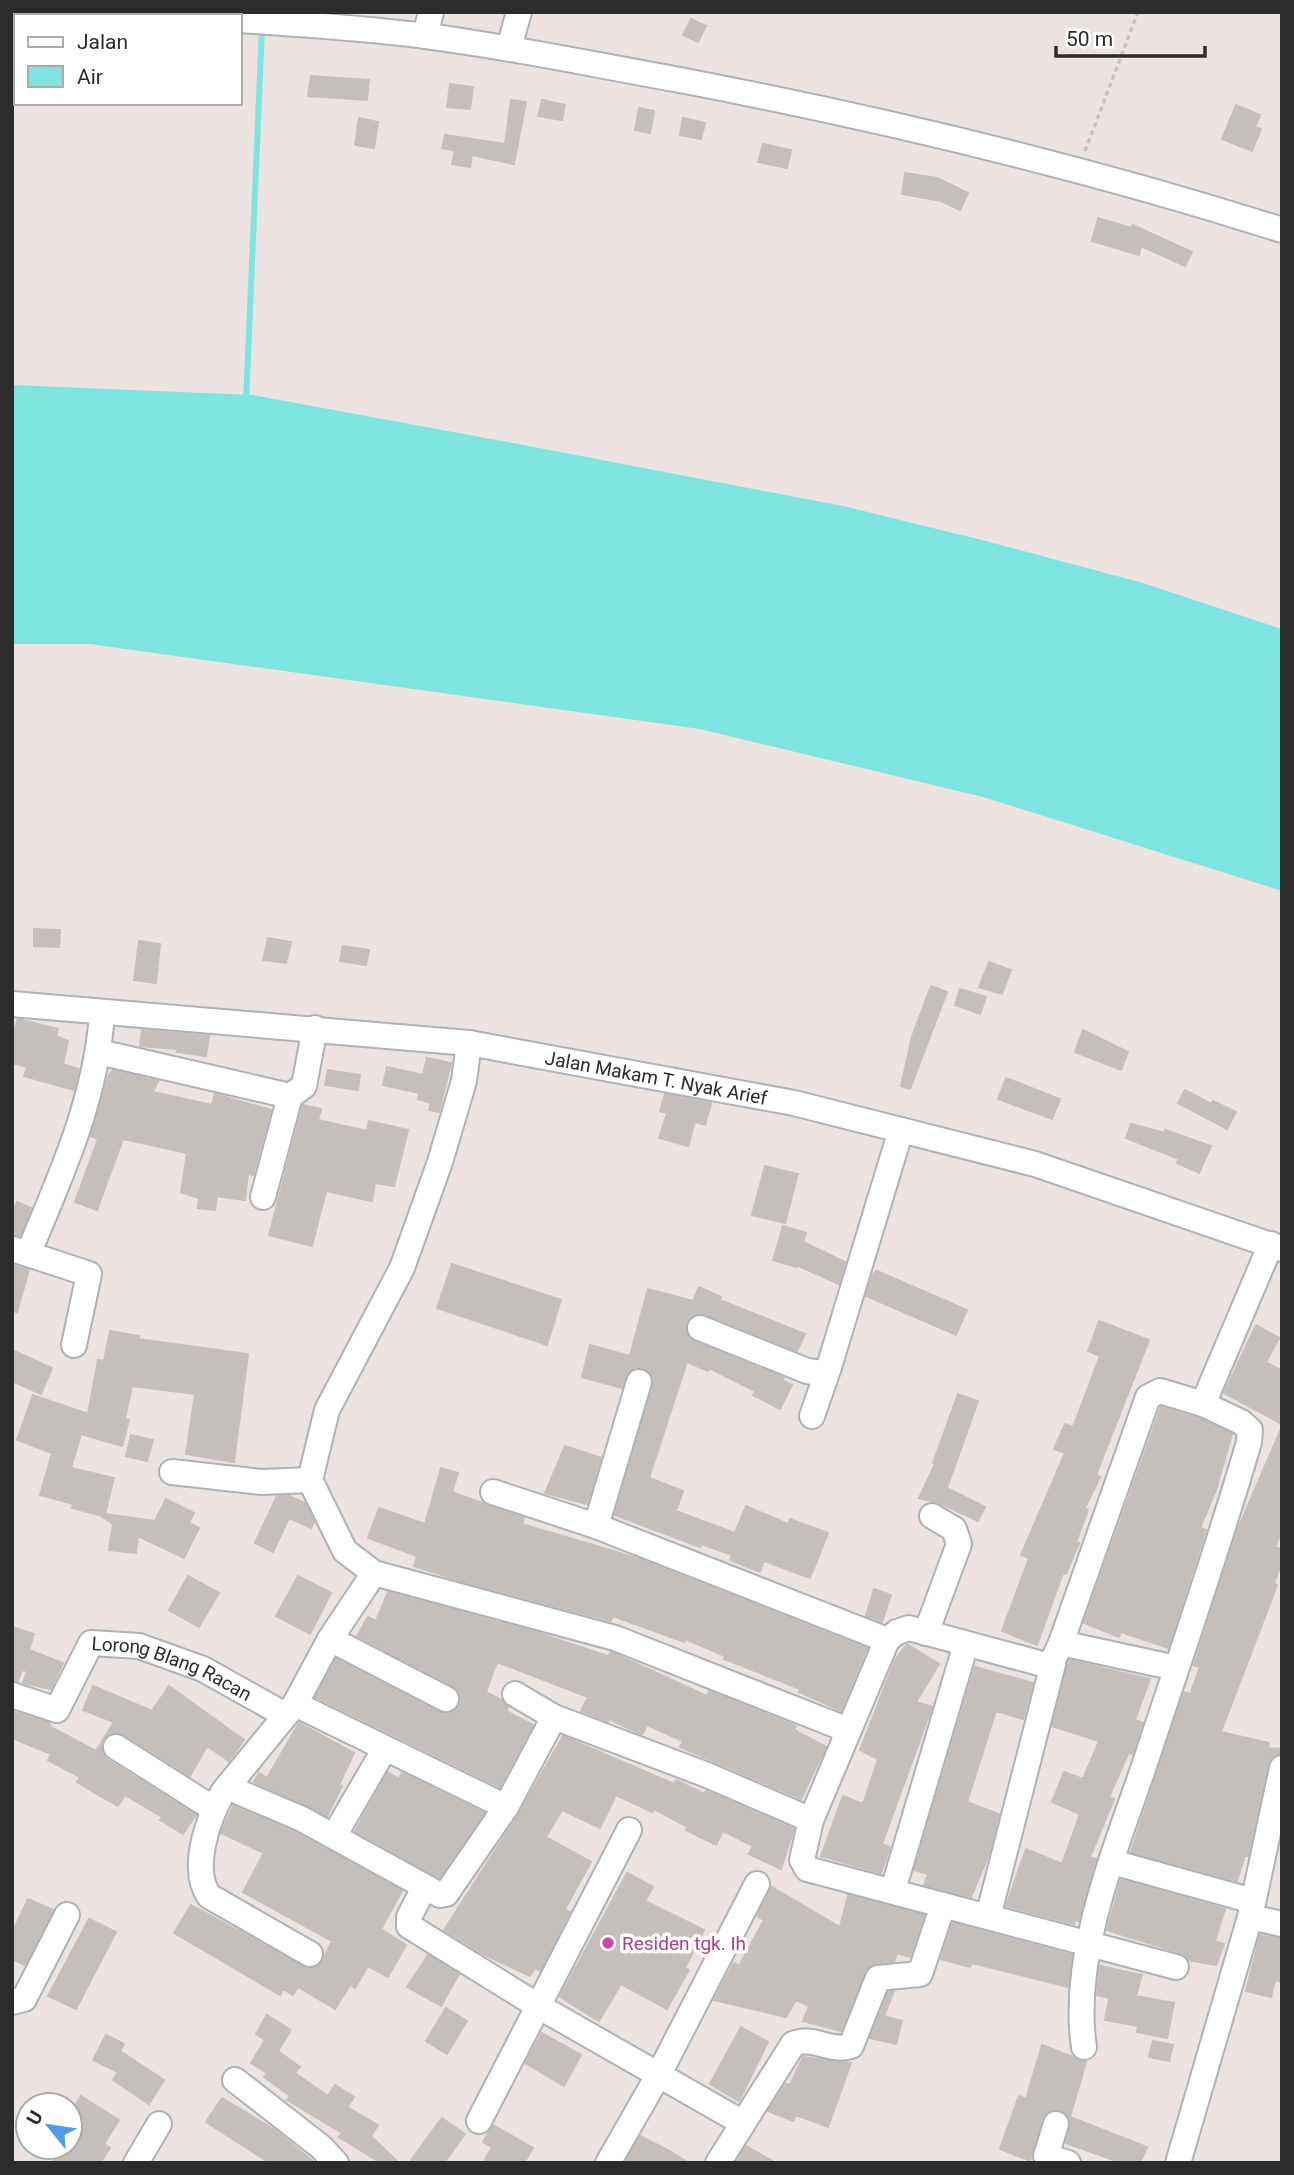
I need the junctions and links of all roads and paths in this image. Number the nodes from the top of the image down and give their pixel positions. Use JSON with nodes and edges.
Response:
{"nodes":[{"id":1,"x":29,"y":12,"type":"edge"},
{"id":2,"x":519,"y":12,"type":"edge"},
{"id":3,"x":1138,"y":12,"type":"edge"},
{"id":4,"x":64,"y":14,"type":"edge"},
{"id":5,"x":242,"y":20,"type":"edge"},
{"id":6,"x":335,"y":20,"type":"edge"},
{"id":7,"x":428,"y":24,"type":"edge"},
{"id":8,"x":509,"y":48,"type":"junction"},
{"id":9,"x":1077,"y":170,"type":"junction"},
{"id":10,"x":1282,"y":230,"type":"edge"},
{"id":11,"x":12,"y":1004,"type":"edge"},
{"id":12,"x":102,"y":1014,"type":"junction"},
{"id":13,"x":315,"y":1028,"type":"junction"},
{"id":14,"x":469,"y":1043,"type":"junction"},
{"id":15,"x":99,"y":1052,"type":"junction"},
{"id":16,"x":290,"y":1096,"type":"junction"},
{"id":17,"x":901,"y":1130,"type":"junction"},
{"id":18,"x":263,"y":1197,"type":"dead end"},
{"id":19,"x":1277,"y":1246,"type":"edge"},
{"id":20,"x":20,"y":1252,"type":"edge"},
{"id":21,"x":700,"y":1328,"type":"dead end"},
{"id":22,"x":74,"y":1345,"type":"dead end"},
{"id":23,"x":830,"y":1367,"type":"junction"},
{"id":24,"x":639,"y":1382,"type":"dead end"},
{"id":25,"x":1203,"y":1404,"type":"junction"},
{"id":26,"x":812,"y":1416,"type":"dead end"},
{"id":27,"x":172,"y":1472,"type":"dead end"},
{"id":28,"x":310,"y":1480,"type":"junction"},
{"id":29,"x":493,"y":1492,"type":"dead end"},
{"id":30,"x":932,"y":1517,"type":"dead end"},
{"id":31,"x":596,"y":1526,"type":"junction"},
{"id":32,"x":374,"y":1573,"type":"junction"},
{"id":33,"x":926,"y":1633,"type":"junction"},
{"id":34,"x":330,"y":1639,"type":"junction"},
{"id":35,"x":887,"y":1640,"type":"junction"},
{"id":36,"x":966,"y":1644,"type":"junction"},
{"id":37,"x":1057,"y":1653,"type":"junction"},
{"id":38,"x":1176,"y":1668,"type":"junction"},
{"id":39,"x":12,"y":1695,"type":"edge"},
{"id":40,"x":515,"y":1695,"type":"dead end"},
{"id":41,"x":446,"y":1699,"type":"dead end"},
{"id":42,"x":290,"y":1709,"type":"junction"},
{"id":43,"x":554,"y":1717,"type":"junction"},
{"id":44,"x":848,"y":1730,"type":"junction"},
{"id":45,"x":116,"y":1747,"type":"dead end"},
{"id":46,"x":384,"y":1750,"type":"junction"},
{"id":47,"x":1282,"y":1768,"type":"edge"},
{"id":48,"x":227,"y":1787,"type":"junction"},
{"id":49,"x":506,"y":1807,"type":"junction"},
{"id":50,"x":214,"y":1808,"type":"junction"},
{"id":51,"x":811,"y":1820,"type":"junction"},
{"id":52,"x":629,"y":1830,"type":"dead end"},
{"id":53,"x":334,"y":1836,"type":"junction"},
{"id":54,"x":1112,"y":1862,"type":"junction"},
{"id":55,"x":757,"y":1884,"type":"dead end"},
{"id":56,"x":424,"y":1888,"type":"junction"},
{"id":57,"x":893,"y":1890,"type":"junction"},
{"id":58,"x":943,"y":1905,"type":"junction"},
{"id":59,"x":1251,"y":1909,"type":"junction"},
{"id":60,"x":67,"y":1914,"type":"dead end"},
{"id":61,"x":988,"y":1917,"type":"junction"},
{"id":62,"x":1282,"y":1924,"type":"edge"},
{"id":63,"x":1090,"y":1943,"type":"junction"},
{"id":64,"x":310,"y":1954,"type":"dead end"},
{"id":65,"x":1176,"y":1967,"type":"dead end"},
{"id":66,"x":12,"y":2002,"type":"edge"},
{"id":67,"x":538,"y":2006,"type":"junction"},
{"id":68,"x":1084,"y":2047,"type":"dead end"},
{"id":69,"x":659,"y":2074,"type":"junction"},
{"id":70,"x":235,"y":2080,"type":"dead end"},
{"id":71,"x":479,"y":2122,"type":"dead end"},
{"id":72,"x":743,"y":2123,"type":"junction"},
{"id":73,"x":159,"y":2124,"type":"dead end"},
{"id":74,"x":1056,"y":2124,"type":"dead end"},
{"id":75,"x":136,"y":2163,"type":"edge"},
{"id":76,"x":337,"y":2163,"type":"edge"},
{"id":77,"x":608,"y":2163,"type":"edge"},
{"id":78,"x":718,"y":2163,"type":"edge"},
{"id":79,"x":1068,"y":2163,"type":"edge"},
{"id":80,"x":1178,"y":2163,"type":"edge"}],
"edges":[{"from":1,"to":4,"type":"street"},
{"from":2,"to":8,"type":"street"},
{"from":3,"to":9,"type":"path"},
{"from":5,"to":6,"type":"street"},
{"from":6,"to":7,"type":"street"},
{"from":7,"to":8,"type":"street"},
{"from":8,"to":9,"type":"street"},
{"from":9,"to":10,"type":"street"},
{"from":11,"to":12,"type":"street","name":"Jalan Makam T. Nyak Arief"},
{"from":12,"to":13,"type":"street","name":"Jalan Makam T. Nyak Arief"},
{"from":12,"to":15,"type":"street"},
{"from":13,"to":14,"type":"street","name":"Jalan Makam T. Nyak Arief"},
{"from":13,"to":16,"type":"street"},
{"from":14,"to":17,"type":"street","name":"Jalan Makam T. Nyak Arief"},
{"from":14,"to":28,"type":"street"},
{"from":15,"to":16,"type":"street"},
{"from":15,"to":20,"type":"street"},
{"from":16,"to":18,"type":"street"},
{"from":17,"to":19,"type":"street","name":"Jalan Makam T. Nyak Arief"},
{"from":17,"to":23,"type":"street"},
{"from":19,"to":25,"type":"street"},
{"from":20,"to":22,"type":"street"},
{"from":21,"to":23,"type":"street"},
{"from":23,"to":26,"type":"street"},
{"from":24,"to":31,"type":"street"},
{"from":25,"to":37,"type":"street"},
{"from":25,"to":38,"type":"street"},
{"from":27,"to":28,"type":"street"},
{"from":28,"to":32,"type":"street"},
{"from":29,"to":31,"type":"street"},
{"from":30,"to":33,"type":"street"},
{"from":31,"to":35,"type":"street"},
{"from":32,"to":34,"type":"street"},
{"from":32,"to":44,"type":"street"},
{"from":33,"to":35,"type":"street"},
{"from":33,"to":36,"type":"street"},
{"from":34,"to":41,"type":"street"},
{"from":34,"to":42,"type":"street"},
{"from":35,"to":44,"type":"street"},
{"from":36,"to":37,"type":"street"},
{"from":36,"to":57,"type":"street"},
{"from":37,"to":38,"type":"street"},
{"from":37,"to":61,"type":"street"},
{"from":38,"to":54,"type":"street"},
{"from":39,"to":42,"type":"street","name":"Lorong Blang Racan"},
{"from":40,"to":43,"type":"street"},
{"from":42,"to":46,"type":"street"},
{"from":42,"to":48,"type":"street"},
{"from":43,"to":49,"type":"street"},
{"from":43,"to":51,"type":"street"},
{"from":44,"to":51,"type":"street"},
{"from":45,"to":50,"type":"street"},
{"from":46,"to":49,"type":"street"},
{"from":46,"to":53,"type":"street"},
{"from":47,"to":59,"type":"street"},
{"from":48,"to":50,"type":"street"},
{"from":48,"to":53,"type":"street"},
{"from":49,"to":56,"type":"street"},
{"from":50,"to":64,"type":"street"},
{"from":51,"to":57,"type":"street"},
{"from":52,"to":67,"type":"street"},
{"from":53,"to":56,"type":"street"},
{"from":54,"to":59,"type":"street"},
{"from":54,"to":63,"type":"street"},
{"from":55,"to":69,"type":"street"},
{"from":56,"to":67,"type":"street"},
{"from":57,"to":58,"type":"street"},
{"from":58,"to":61,"type":"street"},
{"from":58,"to":72,"type":"street"},
{"from":59,"to":62,"type":"street"},
{"from":59,"to":80,"type":"street"},
{"from":60,"to":66,"type":"street"},
{"from":61,"to":63,"type":"street"},
{"from":63,"to":65,"type":"street"},
{"from":63,"to":68,"type":"street"},
{"from":67,"to":69,"type":"street"},
{"from":67,"to":71,"type":"street"},
{"from":69,"to":72,"type":"street"},
{"from":69,"to":77,"type":"street"},
{"from":70,"to":76,"type":"street"},
{"from":72,"to":78,"type":"street"},
{"from":73,"to":75,"type":"street"},
{"from":74,"to":79,"type":"street"}]}
